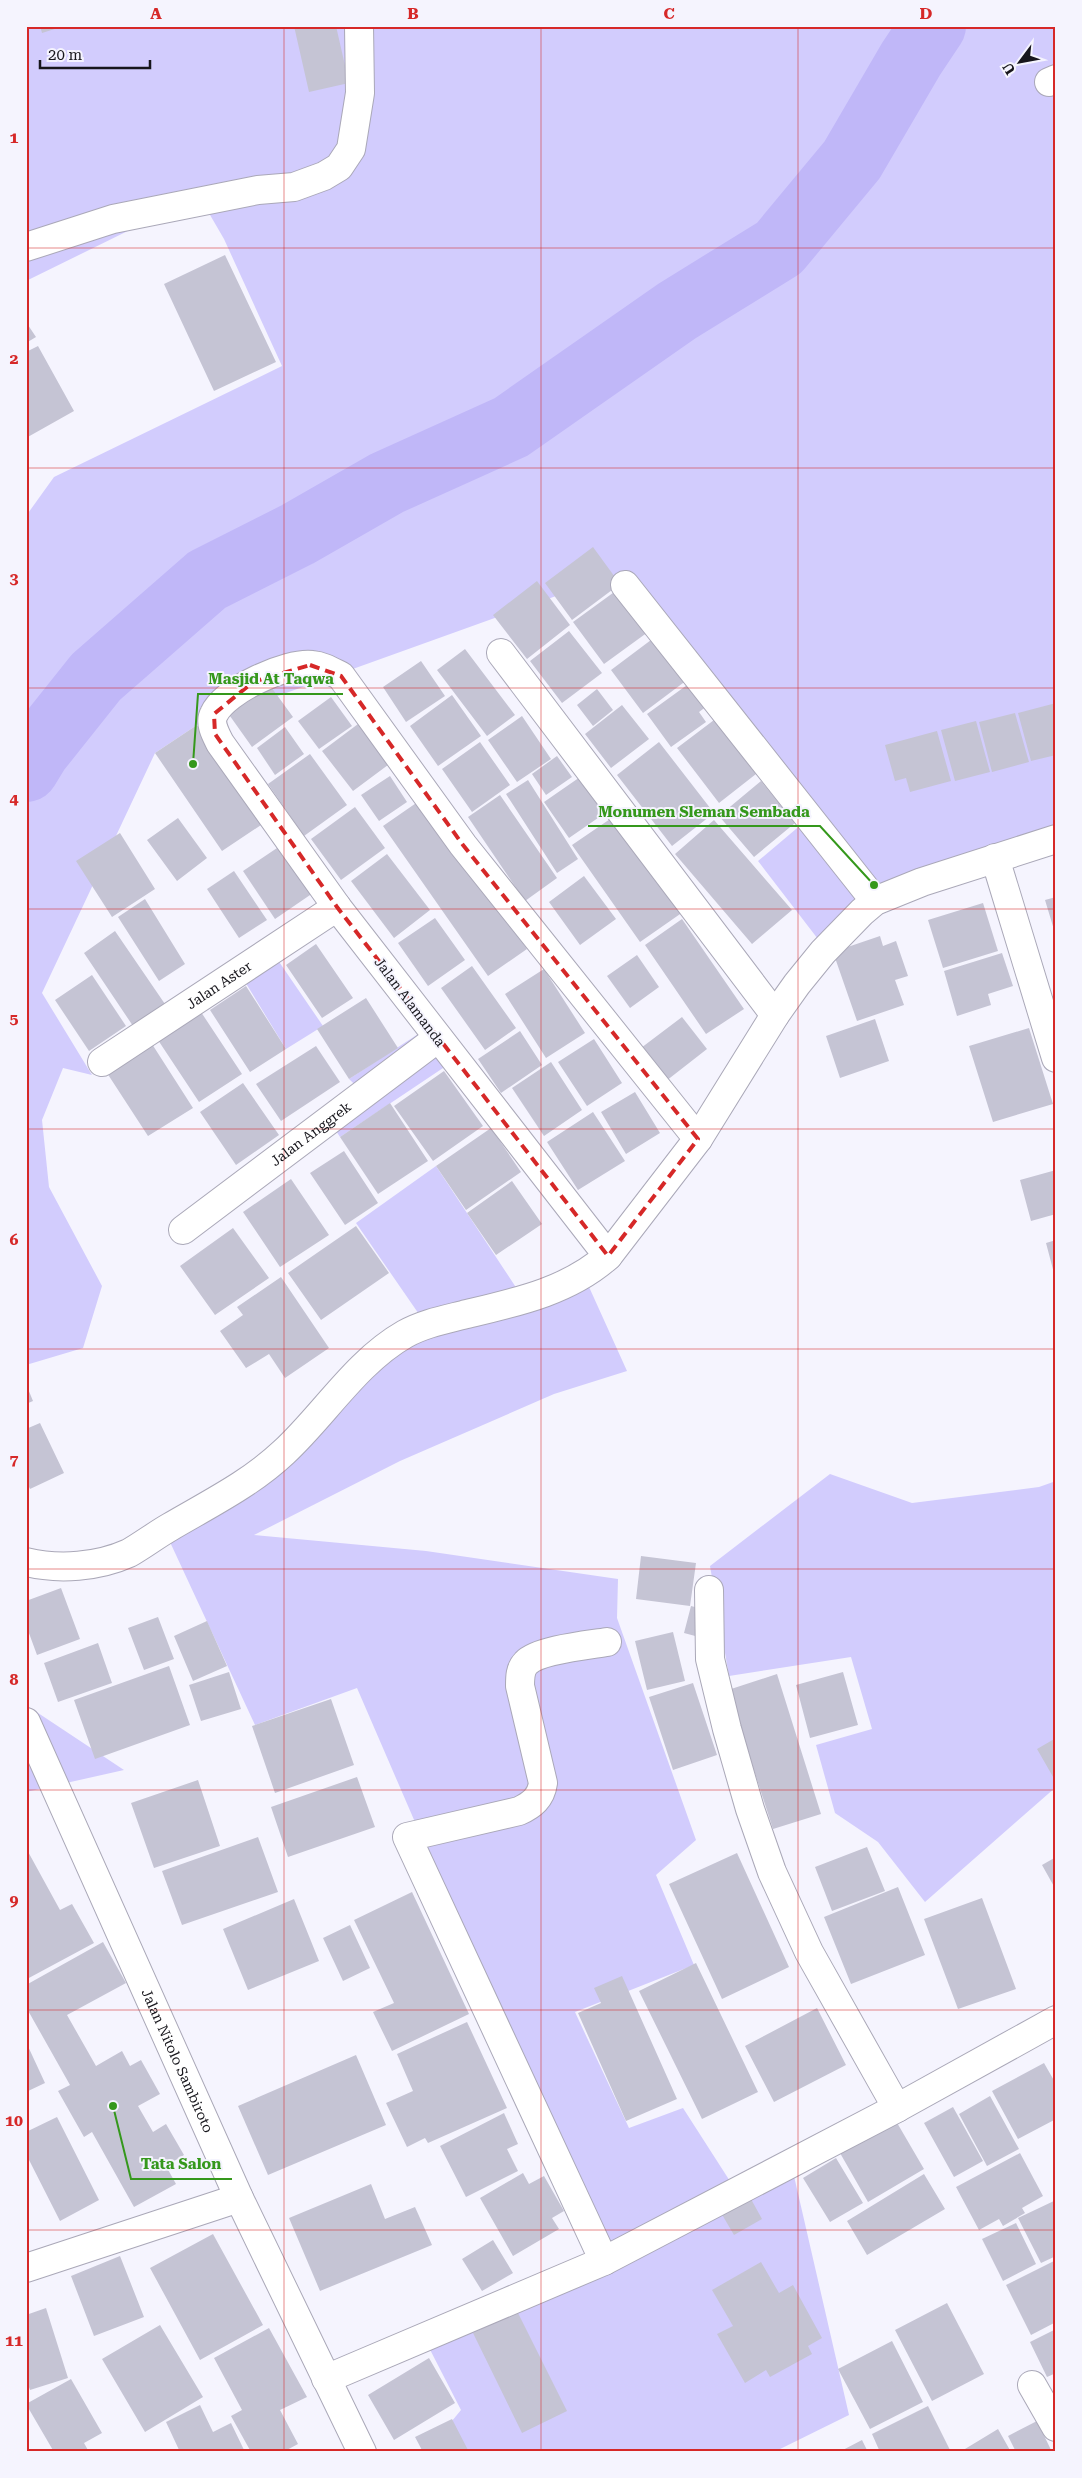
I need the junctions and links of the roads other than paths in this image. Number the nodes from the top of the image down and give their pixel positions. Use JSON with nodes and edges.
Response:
{"nodes":[{"id":1,"x":359,"y":34,"type":"edge"},
{"id":2,"x":26,"y":247,"type":"edge"},
{"id":3,"x":625,"y":585,"type":"dead end"},
{"id":4,"x":501,"y":653,"type":"dead end"},
{"id":5,"x":1056,"y":839,"type":"edge"},
{"id":6,"x":995,"y":858,"type":"junction"},
{"id":7,"x":876,"y":901,"type":"junction"},
{"id":8,"x":337,"y":907,"type":"junction"},
{"id":9,"x":775,"y":1015,"type":"junction"},
{"id":10,"x":438,"y":1038,"type":"junction"},
{"id":11,"x":1056,"y":1058,"type":"edge"},
{"id":12,"x":102,"y":1062,"type":"dead end"},
{"id":13,"x":698,"y":1139,"type":"junction"},
{"id":14,"x":183,"y":1230,"type":"dead end"},
{"id":15,"x":608,"y":1256,"type":"junction"},
{"id":16,"x":26,"y":1562,"type":"edge"},
{"id":17,"x":709,"y":1590,"type":"dead end"},
{"id":18,"x":607,"y":1642,"type":"dead end"},
{"id":19,"x":26,"y":1722,"type":"edge"},
{"id":20,"x":1056,"y":2020,"type":"edge"},
{"id":21,"x":898,"y":2108,"type":"junction"},
{"id":22,"x":239,"y":2198,"type":"junction"},
{"id":23,"x":604,"y":2261,"type":"junction"},
{"id":24,"x":26,"y":2268,"type":"edge"},
{"id":25,"x":326,"y":2380,"type":"junction"},
{"id":26,"x":1032,"y":2385,"type":"dead end"},
{"id":27,"x":1056,"y":2428,"type":"edge"},
{"id":28,"x":362,"y":2452,"type":"edge"}],
"edges":[{"from":1,"to":2,"type":"street"},
{"from":3,"to":7,"type":"street"},
{"from":4,"to":9,"type":"street"},
{"from":5,"to":6,"type":"street"},
{"from":6,"to":7,"type":"street"},
{"from":6,"to":11,"type":"street"},
{"from":7,"to":9,"type":"street"},
{"from":8,"to":10,"type":"street","name":"Jalan Alamanda"},
{"from":8,"to":12,"type":"street","name":"Jalan Aster"},
{"from":8,"to":13,"type":"street","name":"Jalan Alamanda"},
{"from":9,"to":13,"type":"street"},
{"from":10,"to":14,"type":"street","name":"Jalan Anggrek"},
{"from":10,"to":15,"type":"street","name":"Jalan Alamanda"},
{"from":13,"to":15,"type":"street"},
{"from":15,"to":16,"type":"street"},
{"from":17,"to":21,"type":"street"},
{"from":18,"to":23,"type":"street"},
{"from":19,"to":22,"type":"street","name":"Jalan Nitolo Sambiroto"},
{"from":20,"to":21,"type":"street"},
{"from":21,"to":23,"type":"street"},
{"from":22,"to":24,"type":"street"},
{"from":22,"to":25,"type":"street","name":"Jalan Nitolo Sambiroto"},
{"from":23,"to":25,"type":"street"},
{"from":25,"to":28,"type":"street","name":"Jalan Nitolo Sambiroto"},
{"from":26,"to":27,"type":"street"}]}
